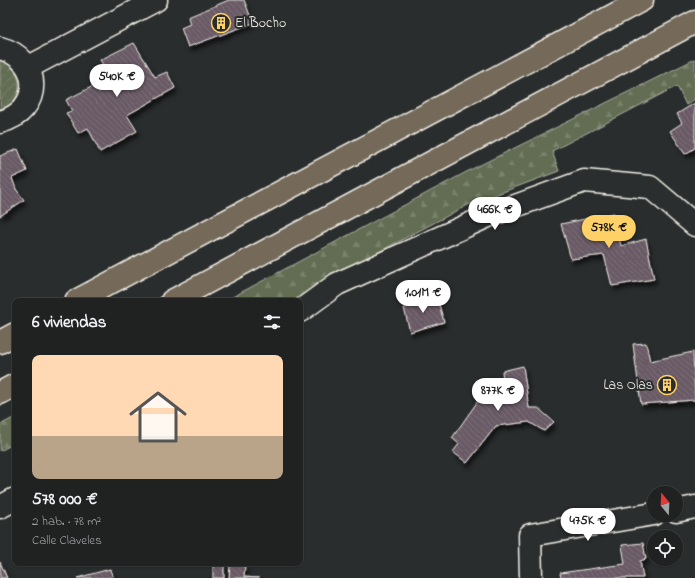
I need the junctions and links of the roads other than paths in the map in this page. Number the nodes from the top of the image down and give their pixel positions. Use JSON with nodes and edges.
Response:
{"nodes":[{"id":1,"x":156,"y":0,"type":"edge"},
{"id":2,"x":642,"y":0,"type":"edge"},
{"id":3,"x":695,"y":22,"type":"edge"},
{"id":4,"x":0,"y":48,"type":"edge"},
{"id":5,"x":29,"y":68,"type":"junction"},
{"id":6,"x":0,"y":122,"type":"edge"},
{"id":7,"x":695,"y":225,"type":"edge"},
{"id":8,"x":82,"y":298,"type":"edge"},
{"id":9,"x":178,"y":298,"type":"edge"},
{"id":10,"x":303,"y":309,"type":"edge"},
{"id":11,"x":12,"y":336,"type":"edge"},
{"id":12,"x":0,"y":342,"type":"edge"},
{"id":13,"x":12,"y":387,"type":"edge"},
{"id":14,"x":0,"y":393,"type":"edge"},
{"id":15,"x":12,"y":501,"type":"edge"},
{"id":16,"x":0,"y":507,"type":"edge"},
{"id":17,"x":695,"y":507,"type":"edge"},
{"id":18,"x":683,"y":510,"type":"edge"},
{"id":19,"x":647,"y":515,"type":"edge"},
{"id":20,"x":531,"y":578,"type":"edge"}],
"edges":[{"from":1,"to":5,"type":"street"},
{"from":2,"to":8,"type":"highway"},
{"from":3,"to":9,"type":"highway"},
{"from":4,"to":5,"type":"street"},
{"from":5,"to":6,"type":"street"},
{"from":7,"to":10,"type":"street"},
{"from":11,"to":12,"type":"highway"},
{"from":13,"to":14,"type":"highway"},
{"from":15,"to":16,"type":"street"},
{"from":17,"to":18,"type":"street"},
{"from":19,"to":20,"type":"street"}]}
